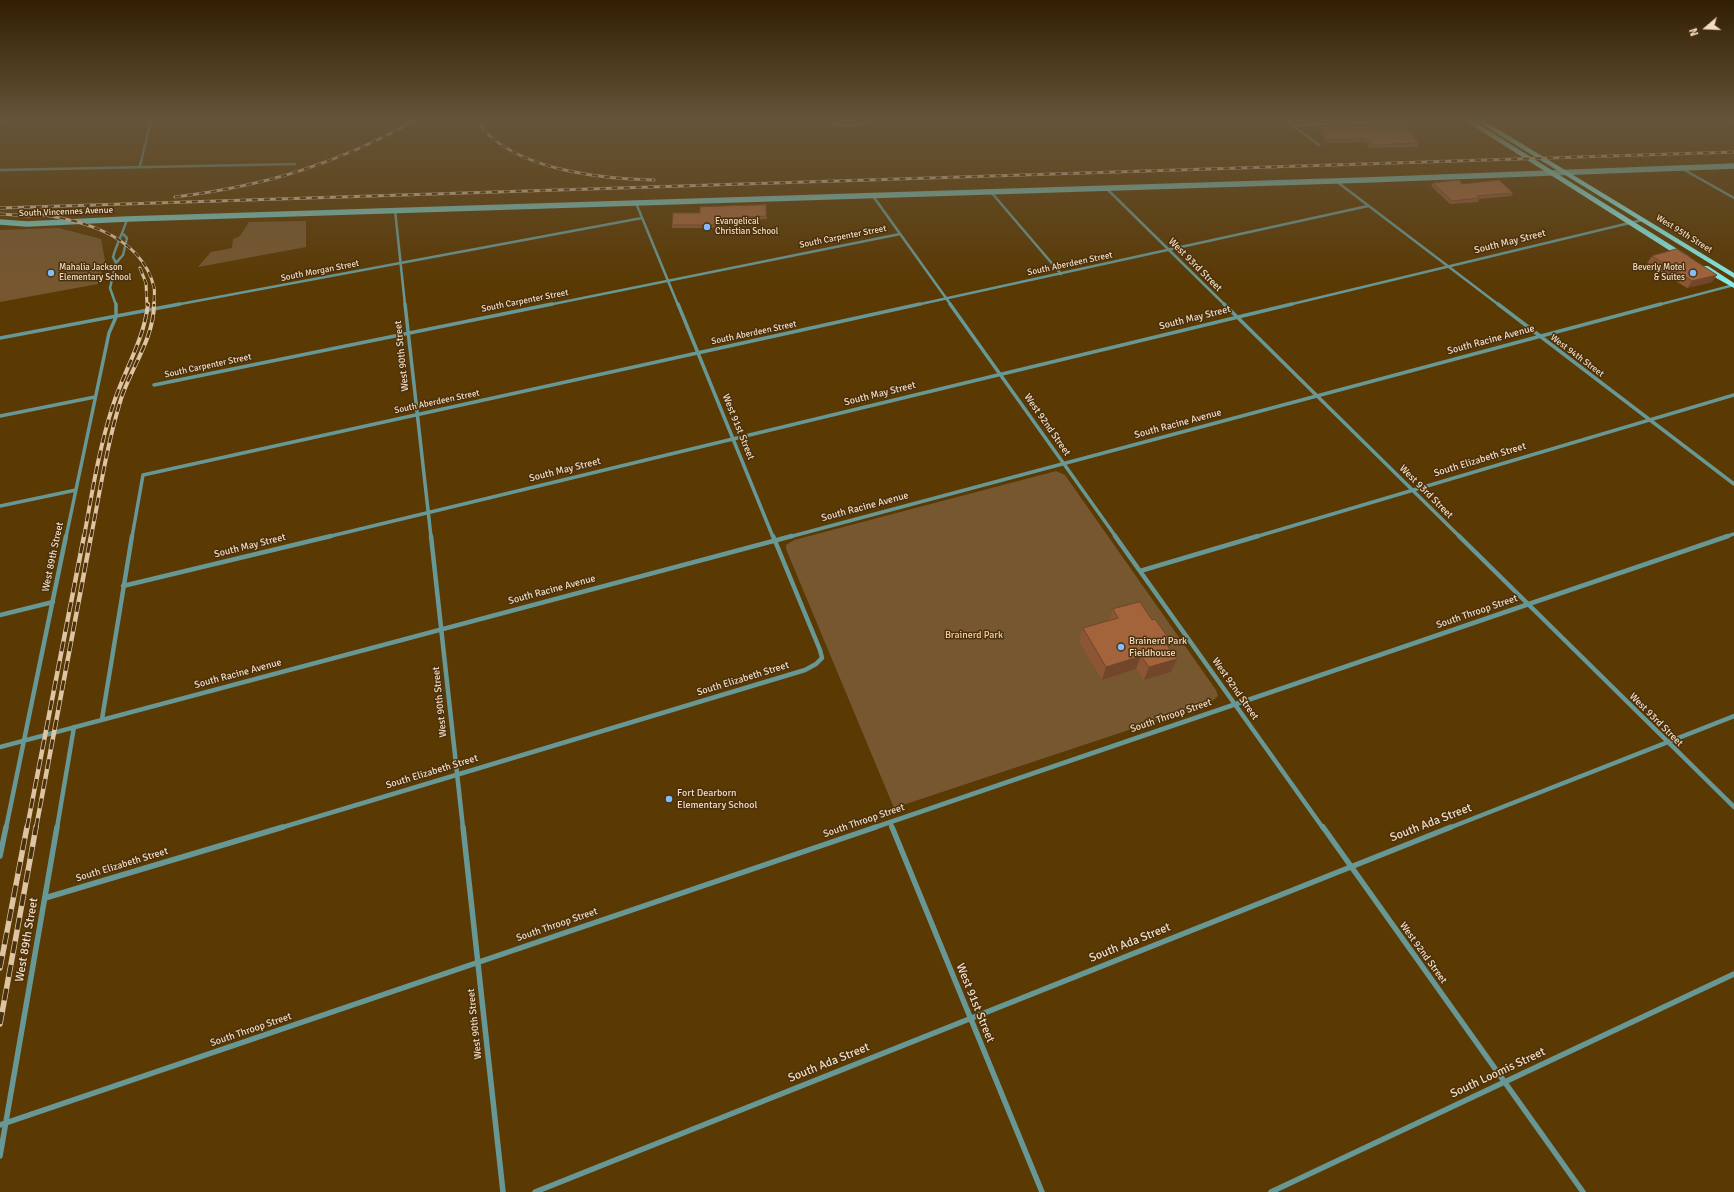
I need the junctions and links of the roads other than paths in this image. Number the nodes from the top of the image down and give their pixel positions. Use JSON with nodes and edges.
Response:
{"nodes":[{"id":1,"x":1502,"y":176,"type":"edge"},
{"id":2,"x":1555,"y":176,"type":"edge"},
{"id":3,"x":1570,"y":176,"type":"edge"},
{"id":4,"x":1694,"y":176,"type":"edge"},
{"id":5,"x":1335,"y":181,"type":"junction"},
{"id":6,"x":1106,"y":188,"type":"junction"},
{"id":7,"x":990,"y":192,"type":"junction"},
{"id":8,"x":873,"y":196,"type":"junction"},
{"id":9,"x":1734,"y":198,"type":"edge"},
{"id":10,"x":636,"y":203,"type":"junction"},
{"id":11,"x":1368,"y":206,"type":"junction"},
{"id":12,"x":395,"y":210,"type":"junction"},
{"id":13,"x":642,"y":218,"type":"junction"},
{"id":14,"x":127,"y":219,"type":"junction"},
{"id":15,"x":1642,"y":220,"type":"junction"},
{"id":16,"x":0,"y":222,"type":"edge"},
{"id":17,"x":1632,"y":222,"type":"junction"},
{"id":18,"x":123,"y":234,"type":"junction"},
{"id":19,"x":900,"y":234,"type":"junction"},
{"id":20,"x":1169,"y":250,"type":"junction"},
{"id":21,"x":1692,"y":260,"type":"edge"},
{"id":22,"x":116,"y":263,"type":"junction"},
{"id":23,"x":401,"y":263,"type":"junction"},
{"id":24,"x":1699,"y":264,"type":"edge"},
{"id":25,"x":1448,"y":267,"type":"junction"},
{"id":26,"x":1061,"y":274,"type":"junction"},
{"id":27,"x":1734,"y":276,"type":"edge"},
{"id":28,"x":668,"y":280,"type":"junction"},
{"id":29,"x":1734,"y":286,"type":"edge"},
{"id":30,"x":946,"y":299,"type":"junction"},
{"id":31,"x":116,"y":316,"type":"junction"},
{"id":32,"x":1237,"y":317,"type":"junction"},
{"id":33,"x":408,"y":333,"type":"junction"},
{"id":34,"x":1540,"y":337,"type":"junction"},
{"id":35,"x":0,"y":338,"type":"edge"},
{"id":36,"x":698,"y":353,"type":"junction"},
{"id":37,"x":1000,"y":375,"type":"junction"},
{"id":38,"x":154,"y":385,"type":"dead end"},
{"id":39,"x":1734,"y":394,"type":"edge"},
{"id":40,"x":1317,"y":396,"type":"junction"},
{"id":41,"x":95,"y":397,"type":"junction"},
{"id":42,"x":417,"y":415,"type":"junction"},
{"id":43,"x":0,"y":416,"type":"edge"},
{"id":44,"x":1649,"y":420,"type":"junction"},
{"id":45,"x":733,"y":439,"type":"junction"},
{"id":46,"x":1063,"y":464,"type":"junction"},
{"id":47,"x":1734,"y":484,"type":"edge"},
{"id":48,"x":76,"y":490,"type":"junction"},
{"id":49,"x":1412,"y":490,"type":"junction"},
{"id":50,"x":0,"y":506,"type":"edge"},
{"id":51,"x":428,"y":512,"type":"junction"},
{"id":52,"x":1734,"y":534,"type":"edge"},
{"id":53,"x":775,"y":540,"type":"junction"},
{"id":54,"x":1140,"y":571,"type":"junction"},
{"id":55,"x":123,"y":586,"type":"junction"},
{"id":56,"x":53,"y":602,"type":"junction"},
{"id":57,"x":1528,"y":604,"type":"junction"},
{"id":58,"x":0,"y":615,"type":"edge"},
{"id":59,"x":441,"y":629,"type":"junction"},
{"id":60,"x":822,"y":658,"type":"joint"},
{"id":61,"x":1235,"y":704,"type":"junction"},
{"id":62,"x":1734,"y":716,"type":"edge"},
{"id":63,"x":102,"y":720,"type":"junction"},
{"id":64,"x":74,"y":727,"type":"junction"},
{"id":65,"x":25,"y":740,"type":"junction"},
{"id":66,"x":1668,"y":742,"type":"junction"},
{"id":67,"x":0,"y":747,"type":"edge"},
{"id":68,"x":457,"y":775,"type":"junction"},
{"id":69,"x":1734,"y":807,"type":"edge"},
{"id":70,"x":890,"y":822,"type":"junction"},
{"id":71,"x":0,"y":856,"type":"edge"},
{"id":72,"x":1350,"y":866,"type":"junction"},
{"id":73,"x":45,"y":898,"type":"junction"},
{"id":74,"x":478,"y":962,"type":"junction"},
{"id":75,"x":1734,"y":974,"type":"edge"},
{"id":76,"x":971,"y":1018,"type":"junction"},
{"id":77,"x":1505,"y":1082,"type":"junction"},
{"id":78,"x":3,"y":1124,"type":"edge"},
{"id":79,"x":0,"y":1156,"type":"edge"},
{"id":80,"x":503,"y":1192,"type":"edge"},
{"id":81,"x":535,"y":1192,"type":"edge"},
{"id":82,"x":1042,"y":1192,"type":"edge"},
{"id":83,"x":1271,"y":1192,"type":"edge"},
{"id":84,"x":1583,"y":1192,"type":"edge"}],
"edges":[{"from":1,"to":5,"type":"main road","name":"South Vincennes Avenue"},
{"from":2,"to":17,"type":"main road","name":"West 95th Street"},
{"from":3,"to":15,"type":"main road","name":"West 95th Street"},
{"from":4,"to":9,"type":"street"},
{"from":5,"to":6,"type":"main road","name":"South Vincennes Avenue"},
{"from":5,"to":11,"type":"street","name":"West 94th Street"},
{"from":6,"to":7,"type":"main road","name":"South Vincennes Avenue"},
{"from":6,"to":20,"type":"street","name":"West 93rd Street"},
{"from":7,"to":8,"type":"main road","name":"South Vincennes Avenue"},
{"from":7,"to":26,"type":"street"},
{"from":8,"to":10,"type":"main road","name":"South Vincennes Avenue"},
{"from":8,"to":19,"type":"street","name":"West 92nd Street"},
{"from":10,"to":12,"type":"main road","name":"South Vincennes Avenue"},
{"from":10,"to":13,"type":"street","name":"West 91st Street"},
{"from":11,"to":20,"type":"street","name":"South Aberdeen Street"},
{"from":11,"to":25,"type":"street","name":"West 94th Street"},
{"from":12,"to":14,"type":"main road","name":"South Vincennes Avenue"},
{"from":12,"to":23,"type":"street","name":"West 90th Street"},
{"from":13,"to":23,"type":"street","name":"South Morgan Street"},
{"from":13,"to":28,"type":"street","name":"West 91st Street"},
{"from":14,"to":16,"type":"main road","name":"South Vincennes Avenue"},
{"from":14,"to":18,"type":"street","name":"West 89th Street"},
{"from":15,"to":17,"type":"street","name":"South May Street"},
{"from":15,"to":27,"type":"main road","name":"West 95th Street"},
{"from":17,"to":21,"type":"main road","name":"West 95th Street"},
{"from":17,"to":25,"type":"street","name":"South May Street"},
{"from":18,"to":22,"type":"street","name":"West 89th Street"},
{"from":18,"to":22,"type":"street","name":"West 89th Street"},
{"from":19,"to":28,"type":"street","name":"South Carpenter Street"},
{"from":19,"to":30,"type":"street","name":"West 92nd Street"},
{"from":20,"to":26,"type":"street","name":"South Aberdeen Street"},
{"from":20,"to":32,"type":"street","name":"West 93rd Street"},
{"from":22,"to":31,"type":"street","name":"West 89th Street"},
{"from":23,"to":31,"type":"street","name":"South Morgan Street"},
{"from":23,"to":33,"type":"street","name":"West 90th Street"},
{"from":24,"to":29,"type":"main road","name":"West 95th Street"},
{"from":25,"to":32,"type":"street","name":"South May Street"},
{"from":25,"to":34,"type":"street","name":"West 94th Street"},
{"from":26,"to":30,"type":"street","name":"South Aberdeen Street"},
{"from":28,"to":33,"type":"street","name":"South Carpenter Street"},
{"from":28,"to":36,"type":"street","name":"West 91st Street"},
{"from":29,"to":34,"type":"street","name":"South Racine Avenue"},
{"from":30,"to":36,"type":"street","name":"South Aberdeen Street"},
{"from":30,"to":37,"type":"street","name":"West 92nd Street"},
{"from":31,"to":35,"type":"street","name":"South Morgan Street"},
{"from":31,"to":41,"type":"street","name":"West 89th Street"},
{"from":32,"to":37,"type":"street","name":"South May Street"},
{"from":32,"to":40,"type":"street","name":"West 93rd Street"},
{"from":33,"to":38,"type":"street","name":"South Carpenter Street"},
{"from":33,"to":42,"type":"street","name":"West 90th Street"},
{"from":34,"to":40,"type":"street","name":"South Racine Avenue"},
{"from":34,"to":44,"type":"street","name":"West 94th Street"},
{"from":36,"to":42,"type":"street","name":"South Aberdeen Street"},
{"from":36,"to":45,"type":"street","name":"West 91st Street"},
{"from":37,"to":45,"type":"street","name":"South May Street"},
{"from":37,"to":46,"type":"street","name":"West 92nd Street"},
{"from":39,"to":44,"type":"street","name":"South Elizabeth Street"},
{"from":40,"to":46,"type":"street","name":"South Racine Avenue"},
{"from":40,"to":49,"type":"street","name":"West 93rd Street"},
{"from":41,"to":43,"type":"street"},
{"from":41,"to":48,"type":"street","name":"West 89th Street"},
{"from":42,"to":51,"type":"street","name":"West 90th Street"},
{"from":42,"to":55,"type":"street","name":"South Aberdeen Street"},
{"from":44,"to":47,"type":"street","name":"West 94th Street"},
{"from":44,"to":49,"type":"street","name":"South Elizabeth Street"},
{"from":45,"to":51,"type":"street","name":"South May Street"},
{"from":45,"to":53,"type":"street","name":"West 91st Street"},
{"from":46,"to":53,"type":"street","name":"South Racine Avenue"},
{"from":46,"to":54,"type":"street","name":"West 92nd Street"},
{"from":48,"to":50,"type":"street"},
{"from":48,"to":56,"type":"street","name":"West 89th Street"},
{"from":49,"to":54,"type":"street","name":"South Elizabeth Street"},
{"from":49,"to":57,"type":"street","name":"West 93rd Street"},
{"from":51,"to":55,"type":"street","name":"South May Street"},
{"from":51,"to":59,"type":"street","name":"West 90th Street"},
{"from":52,"to":57,"type":"street","name":"South Throop Street"},
{"from":53,"to":59,"type":"street","name":"South Racine Avenue"},
{"from":53,"to":60,"type":"street","name":"West 91st Street"},
{"from":54,"to":61,"type":"street","name":"West 92nd Street"},
{"from":55,"to":63,"type":"street"},
{"from":56,"to":58,"type":"street"},
{"from":56,"to":65,"type":"street","name":"West 89th Street"},
{"from":57,"to":61,"type":"street","name":"South Throop Street"},
{"from":57,"to":66,"type":"street","name":"West 93rd Street"},
{"from":59,"to":63,"type":"street","name":"South Racine Avenue"},
{"from":59,"to":68,"type":"street","name":"West 90th Street"},
{"from":60,"to":68,"type":"street","name":"South Elizabeth Street"},
{"from":61,"to":70,"type":"street","name":"South Throop Street"},
{"from":61,"to":72,"type":"street","name":"West 92nd Street"},
{"from":62,"to":66,"type":"street","name":"South Ada Street"},
{"from":63,"to":64,"type":"street","name":"South Racine Avenue"},
{"from":64,"to":65,"type":"street","name":"South Racine Avenue"},
{"from":64,"to":73,"type":"street","name":"West 89th Street"},
{"from":65,"to":67,"type":"street","name":"South Racine Avenue"},
{"from":65,"to":71,"type":"street","name":"West 89th Street"},
{"from":66,"to":69,"type":"street","name":"West 93rd Street"},
{"from":66,"to":72,"type":"street","name":"South Ada Street"},
{"from":68,"to":73,"type":"street","name":"South Elizabeth Street"},
{"from":68,"to":74,"type":"street","name":"West 90th Street"},
{"from":70,"to":74,"type":"street","name":"South Throop Street"},
{"from":70,"to":76,"type":"street","name":"West 91st Street"},
{"from":72,"to":76,"type":"street","name":"South Ada Street"},
{"from":72,"to":77,"type":"street","name":"West 92nd Street"},
{"from":73,"to":78,"type":"street","name":"West 89th Street"},
{"from":74,"to":78,"type":"street","name":"South Throop Street"},
{"from":74,"to":80,"type":"street","name":"West 90th Street"},
{"from":75,"to":77,"type":"street","name":"South Loomis Street"},
{"from":76,"to":81,"type":"street","name":"South Ada Street"},
{"from":76,"to":82,"type":"street","name":"West 91st Street"},
{"from":77,"to":83,"type":"street","name":"South Loomis Street"},
{"from":77,"to":84,"type":"street","name":"West 92nd Street"},
{"from":78,"to":79,"type":"street","name":"West 89th Street"}]}
